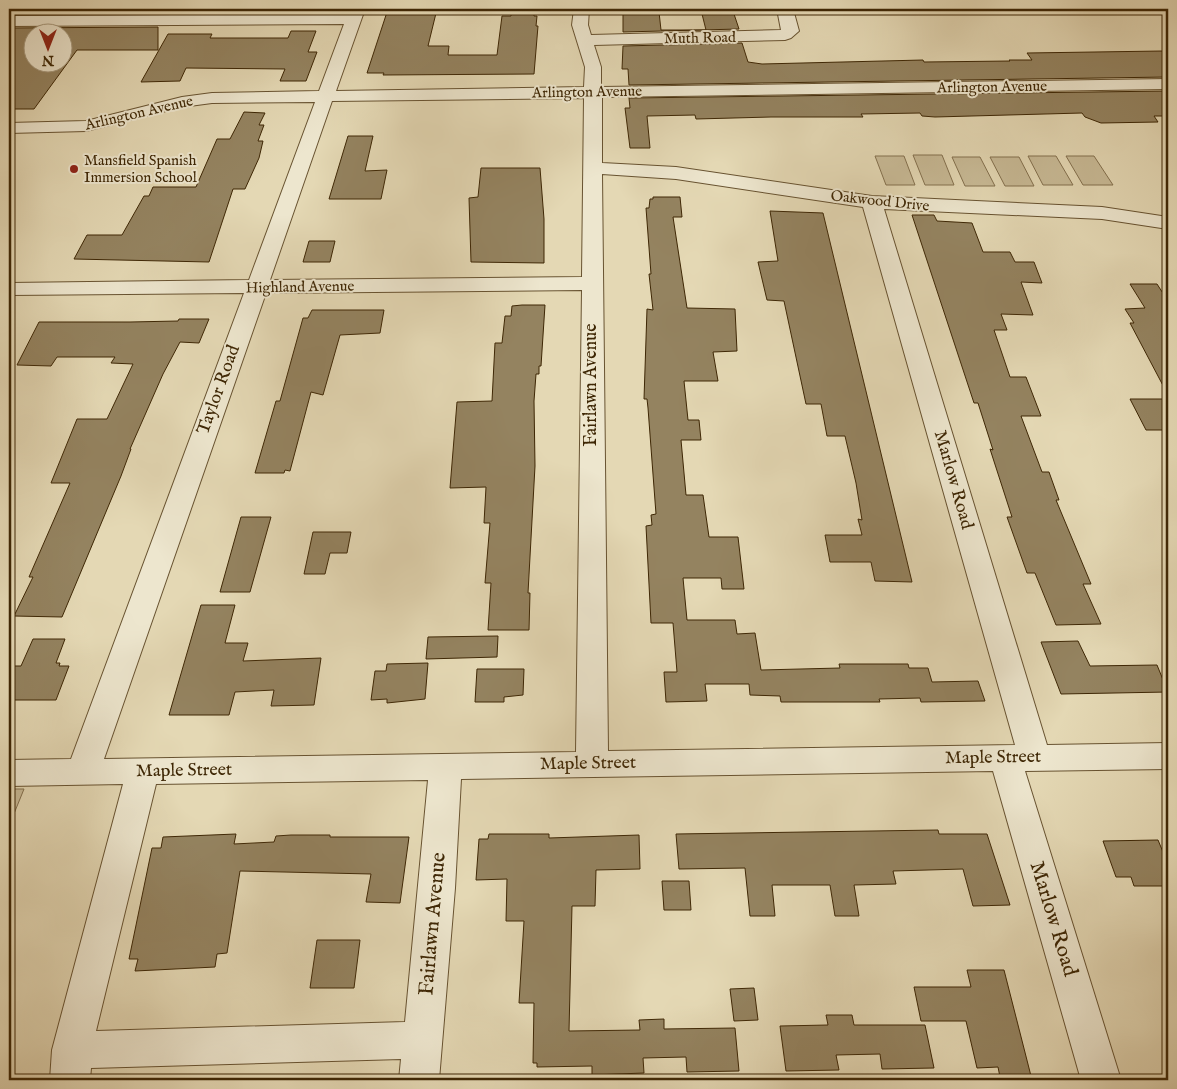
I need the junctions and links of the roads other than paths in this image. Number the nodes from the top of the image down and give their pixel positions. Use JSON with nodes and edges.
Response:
{"nodes":[{"id":1,"x":581,"y":9,"type":"edge"},
{"id":2,"x":785,"y":9,"type":"edge"},
{"id":3,"x":356,"y":14,"type":"edge"},
{"id":4,"x":9,"y":21,"type":"edge"},
{"id":5,"x":585,"y":40,"type":"junction"},
{"id":6,"x":1168,"y":84,"type":"edge"},
{"id":7,"x":592,"y":92,"type":"junction"},
{"id":8,"x":325,"y":97,"type":"junction"},
{"id":9,"x":9,"y":128,"type":"edge"},
{"id":10,"x":592,"y":168,"type":"junction"},
{"id":11,"x":872,"y":202,"type":"junction"},
{"id":12,"x":1168,"y":223,"type":"edge"},
{"id":13,"x":591,"y":283,"type":"junction"},
{"id":14,"x":9,"y":288,"type":"edge"},
{"id":15,"x":256,"y":288,"type":"junction"},
{"id":16,"x":1168,"y":756,"type":"edge"},
{"id":17,"x":1020,"y":758,"type":"junction"},
{"id":18,"x":592,"y":764,"type":"junction"},
{"id":19,"x":445,"y":767,"type":"junction"},
{"id":20,"x":83,"y":772,"type":"junction"},
{"id":21,"x":144,"y":772,"type":"junction"},
{"id":22,"x":9,"y":773,"type":"edge"},
{"id":23,"x":422,"y":1040,"type":"junction"},
{"id":24,"x":71,"y":1065,"type":"edge"},
{"id":25,"x":419,"y":1080,"type":"edge"},
{"id":26,"x":1101,"y":1080,"type":"edge"}],
"edges":[{"from":1,"to":5,"type":"street","name":"Fairlawn Avenue"},
{"from":2,"to":5,"type":"street","name":"Muth Road"},
{"from":3,"to":4,"type":"street"},
{"from":3,"to":8,"type":"street","name":"Taylor Road"},
{"from":5,"to":7,"type":"street","name":"Fairlawn Avenue"},
{"from":6,"to":7,"type":"street","name":"Arlington Avenue"},
{"from":7,"to":8,"type":"street","name":"Arlington Avenue"},
{"from":7,"to":10,"type":"street","name":"Fairlawn Avenue"},
{"from":8,"to":9,"type":"street","name":"Arlington Avenue"},
{"from":8,"to":15,"type":"street","name":"Taylor Road"},
{"from":10,"to":11,"type":"street","name":"Oakwood Drive"},
{"from":10,"to":13,"type":"street","name":"Fairlawn Avenue"},
{"from":11,"to":12,"type":"street","name":"Oakwood Drive"},
{"from":11,"to":17,"type":"street","name":"Marlow Road"},
{"from":13,"to":15,"type":"street","name":"Highland Avenue"},
{"from":13,"to":18,"type":"street","name":"Fairlawn Avenue"},
{"from":14,"to":15,"type":"street","name":"Highland Avenue"},
{"from":15,"to":20,"type":"street","name":"Taylor Road"},
{"from":16,"to":17,"type":"street","name":"Maple Street"},
{"from":17,"to":18,"type":"street","name":"Maple Street"},
{"from":17,"to":26,"type":"street","name":"Marlow Road"},
{"from":18,"to":19,"type":"street","name":"Maple Street"},
{"from":19,"to":21,"type":"street","name":"Maple Street"},
{"from":19,"to":23,"type":"street","name":"Fairlawn Avenue"},
{"from":20,"to":21,"type":"street","name":"Maple Street"},
{"from":20,"to":22,"type":"street","name":"Maple Street"},
{"from":21,"to":24,"type":"street"},
{"from":23,"to":24,"type":"street"},
{"from":23,"to":25,"type":"street","name":"Fairlawn Avenue"}]}
